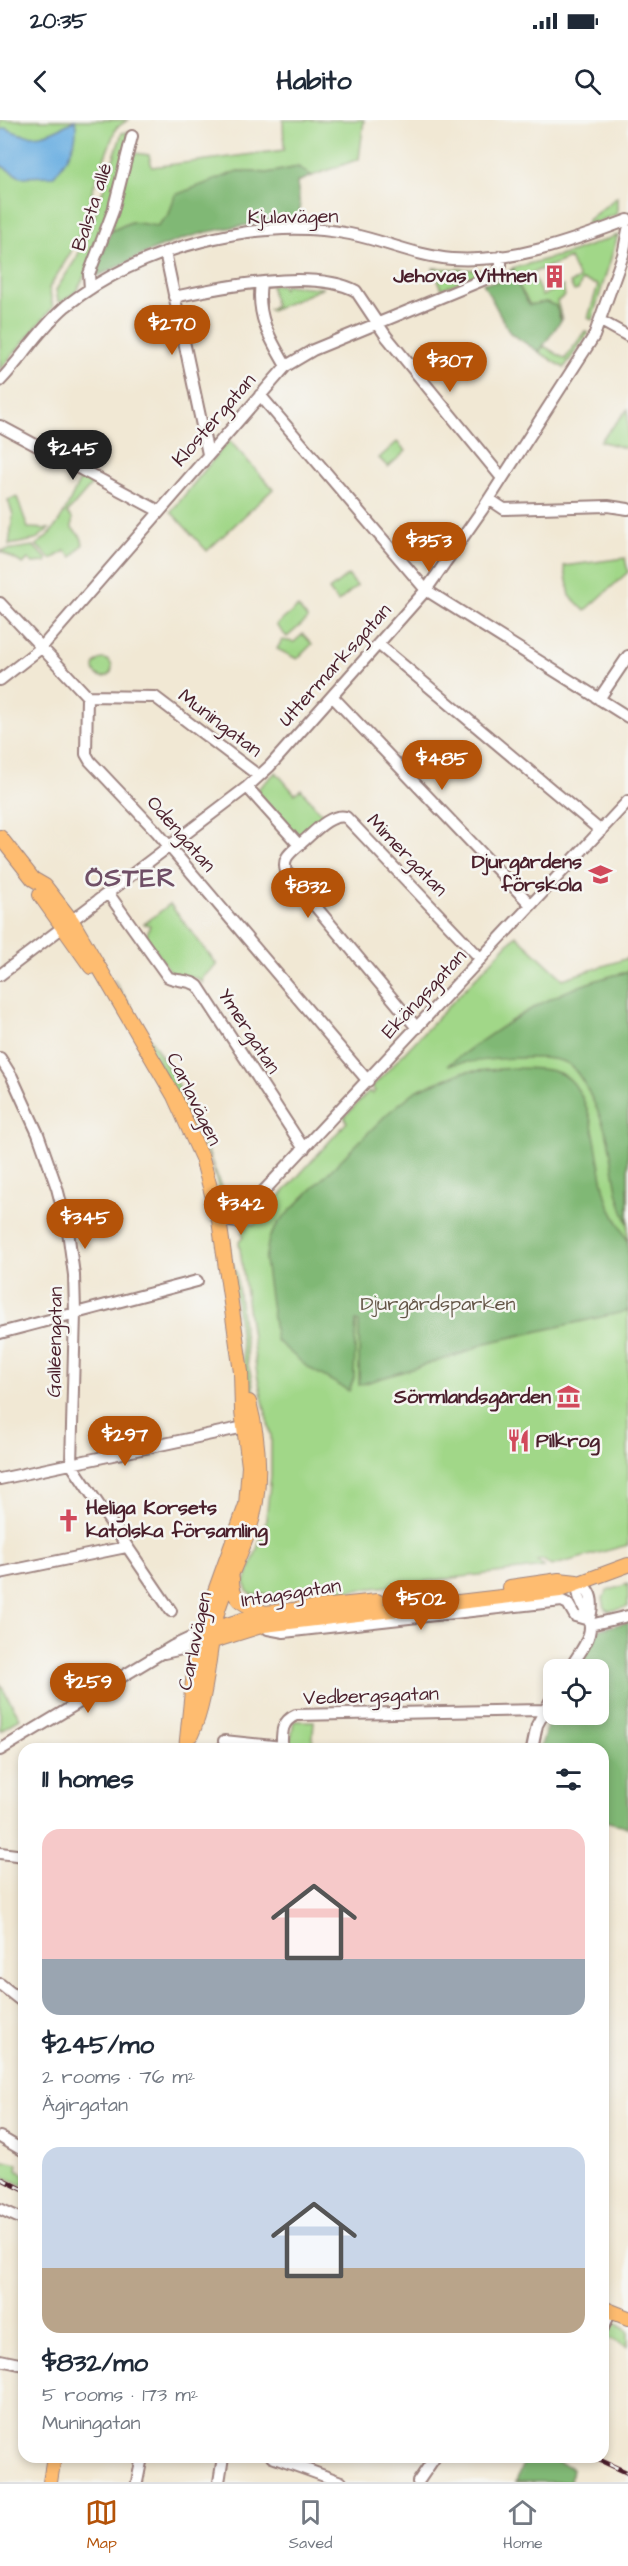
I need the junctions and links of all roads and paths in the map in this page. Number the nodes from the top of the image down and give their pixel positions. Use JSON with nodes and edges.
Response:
{"nodes":[{"id":1,"x":132,"y":136,"type":"dead end"},
{"id":2,"x":628,"y":219,"type":"edge"},
{"id":3,"x":628,"y":230,"type":"edge"},
{"id":4,"x":165,"y":252,"type":"junction"},
{"id":5,"x":501,"y":256,"type":"junction"},
{"id":6,"x":261,"y":283,"type":"junction"},
{"id":7,"x":90,"y":289,"type":"junction"},
{"id":8,"x":174,"y":297,"type":"junction"},
{"id":9,"x":601,"y":321,"type":"junction"},
{"id":10,"x":377,"y":324,"type":"junction"},
{"id":11,"x":628,"y":336,"type":"edge"},
{"id":12,"x":286,"y":366,"type":"junction"},
{"id":13,"x":0,"y":381,"type":"edge"},
{"id":14,"x":260,"y":395,"type":"junction"},
{"id":15,"x":0,"y":426,"type":"edge"},
{"id":16,"x":208,"y":453,"type":"junction"},
{"id":17,"x":502,"y":478,"type":"junction"},
{"id":18,"x":489,"y":499,"type":"junction"},
{"id":19,"x":628,"y":509,"type":"edge"},
{"id":20,"x":159,"y":511,"type":"junction"},
{"id":21,"x":426,"y":590,"type":"junction"},
{"id":22,"x":0,"y":603,"type":"edge"},
{"id":23,"x":378,"y":644,"type":"junction"},
{"id":24,"x":41,"y":648,"type":"junction"},
{"id":25,"x":628,"y":656,"type":"edge"},
{"id":26,"x":0,"y":680,"type":"edge"},
{"id":27,"x":87,"y":696,"type":"junction"},
{"id":28,"x":332,"y":696,"type":"junction"},
{"id":29,"x":599,"y":699,"type":"junction"},
{"id":30,"x":628,"y":717,"type":"edge"},
{"id":31,"x":259,"y":776,"type":"junction"},
{"id":32,"x":247,"y":788,"type":"junction"},
{"id":33,"x":628,"y":801,"type":"edge"},
{"id":34,"x":601,"y":831,"type":"junction"},
{"id":35,"x":0,"y":837,"type":"edge"},
{"id":36,"x":299,"y":845,"type":"junction"},
{"id":37,"x":169,"y":846,"type":"junction"},
{"id":38,"x":108,"y":893,"type":"junction"},
{"id":39,"x":531,"y":905,"type":"junction"},
{"id":40,"x":67,"y":924,"type":"junction"},
{"id":41,"x":481,"y":959,"type":"junction"},
{"id":42,"x":0,"y":975,"type":"edge"},
{"id":43,"x":417,"y":1028,"type":"junction"},
{"id":44,"x":0,"y":1058,"type":"edge"},
{"id":45,"x":368,"y":1081,"type":"junction"},
{"id":46,"x":304,"y":1149,"type":"junction"},
{"id":47,"x":219,"y":1220,"type":"junction"},
{"id":48,"x":197,"y":1281,"type":"dead end"},
{"id":49,"x":75,"y":1313,"type":"junction"},
{"id":50,"x":0,"y":1333,"type":"edge"},
{"id":51,"x":249,"y":1426,"type":"junction"},
{"id":52,"x":71,"y":1464,"type":"junction"},
{"id":53,"x":0,"y":1479,"type":"edge"},
{"id":54,"x":126,"y":1547,"type":"junction"},
{"id":55,"x":628,"y":1565,"type":"edge"},
{"id":56,"x":0,"y":1573,"type":"edge"},
{"id":57,"x":232,"y":1573,"type":"junction"},
{"id":58,"x":579,"y":1582,"type":"junction"},
{"id":59,"x":171,"y":1611,"type":"dead end"},
{"id":60,"x":628,"y":1616,"type":"edge"},
{"id":61,"x":264,"y":1619,"type":"junction"},
{"id":62,"x":589,"y":1622,"type":"junction"},
{"id":63,"x":207,"y":1636,"type":"junction"},
{"id":64,"x":574,"y":1659,"type":"edge"},
{"id":65,"x":543,"y":1710,"type":"joint"},
{"id":66,"x":224,"y":1741,"type":"dead end"},
{"id":67,"x":188,"y":1743,"type":"edge"},
{"id":68,"x":241,"y":1743,"type":"edge"},
{"id":69,"x":283,"y":1743,"type":"edge"},
{"id":70,"x":534,"y":1743,"type":"edge"},
{"id":71,"x":0,"y":1750,"type":"edge"},
{"id":72,"x":0,"y":1854,"type":"edge"},
{"id":73,"x":18,"y":1856,"type":"edge"},
{"id":74,"x":0,"y":1984,"type":"edge"},
{"id":75,"x":18,"y":1998,"type":"edge"},
{"id":76,"x":0,"y":2137,"type":"edge"},
{"id":77,"x":18,"y":2148,"type":"edge"},
{"id":78,"x":0,"y":2209,"type":"edge"},
{"id":79,"x":18,"y":2217,"type":"edge"},
{"id":80,"x":609,"y":2309,"type":"edge"},
{"id":81,"x":628,"y":2318,"type":"edge"},
{"id":82,"x":0,"y":2360,"type":"edge"},
{"id":83,"x":18,"y":2364,"type":"edge"},
{"id":84,"x":53,"y":2463,"type":"edge"},
{"id":85,"x":141,"y":2463,"type":"edge"},
{"id":86,"x":222,"y":2463,"type":"edge"},
{"id":87,"x":286,"y":2463,"type":"edge"},
{"id":88,"x":431,"y":2463,"type":"edge"},
{"id":89,"x":322,"y":2479,"type":"edge"},
{"id":90,"x":50,"y":2482,"type":"edge"},
{"id":91,"x":137,"y":2482,"type":"edge"},
{"id":92,"x":219,"y":2482,"type":"edge"},
{"id":93,"x":341,"y":2482,"type":"edge"},
{"id":94,"x":418,"y":2482,"type":"edge"}],
"edges":[{"from":1,"to":7,"type":"street","name":"Balsta allé"},
{"from":2,"to":5,"type":"street","name":"Kjulavägen"},
{"from":3,"to":9,"type":"street","name":"Uttermarksgatan"},
{"from":4,"to":5,"type":"street","name":"Kjulavägen"},
{"from":4,"to":7,"type":"street","name":"Kjulavägen"},
{"from":4,"to":8,"type":"street"},
{"from":5,"to":10,"type":"street","name":"Klostergatan"},
{"from":6,"to":8,"type":"street"},
{"from":6,"to":10,"type":"street"},
{"from":6,"to":12,"type":"street"},
{"from":7,"to":13,"type":"street","name":"Kjulavägen"},
{"from":8,"to":16,"type":"street"},
{"from":9,"to":11,"type":"street"},
{"from":9,"to":17,"type":"street","name":"Uttermarksgatan"},
{"from":10,"to":12,"type":"street","name":"Klostergatan"},
{"from":10,"to":17,"type":"street"},
{"from":12,"to":14,"type":"street","name":"Klostergatan"},
{"from":14,"to":16,"type":"street","name":"Klostergatan"},
{"from":14,"to":21,"type":"street"},
{"from":15,"to":20,"type":"street"},
{"from":16,"to":20,"type":"street","name":"Klostergatan"},
{"from":17,"to":18,"type":"street","name":"Uttermarksgatan"},
{"from":18,"to":19,"type":"street"},
{"from":18,"to":21,"type":"street","name":"Uttermarksgatan"},
{"from":20,"to":24,"type":"street","name":"Klostergatan"},
{"from":21,"to":23,"type":"street","name":"Uttermarksgatan"},
{"from":21,"to":29,"type":"street"},
{"from":22,"to":24,"type":"street"},
{"from":23,"to":28,"type":"street","name":"Uttermarksgatan"},
{"from":23,"to":34,"type":"street"},
{"from":24,"to":26,"type":"street","name":"Klostergatan"},
{"from":24,"to":27,"type":"street"},
{"from":25,"to":29,"type":"street"},
{"from":27,"to":31,"type":"street","name":"Muningatan"},
{"from":27,"to":37,"type":"street","name":"Odengatan"},
{"from":28,"to":31,"type":"street","name":"Uttermarksgatan"},
{"from":28,"to":39,"type":"street"},
{"from":29,"to":30,"type":"street"},
{"from":31,"to":32,"type":"street","name":"Uttermarksgatan"},
{"from":32,"to":36,"type":"street","name":"Muningatan"},
{"from":32,"to":37,"type":"street","name":"Uttermarksgatan"},
{"from":33,"to":34,"type":"street","name":"Ekängsgatan"},
{"from":34,"to":39,"type":"street","name":"Ekängsgatan"},
{"from":35,"to":40,"type":"main road","name":"Carlavägen"},
{"from":36,"to":41,"type":"street","name":"Mimergatan"},
{"from":36,"to":43,"type":"street"},
{"from":37,"to":38,"type":"street","name":"Uttermarksgatan"},
{"from":37,"to":45,"type":"street","name":"Odengatan"},
{"from":38,"to":40,"type":"street","name":"Uttermarksgatan"},
{"from":38,"to":46,"type":"street","name":"Ymergatan"},
{"from":39,"to":41,"type":"street","name":"Ekängsgatan"},
{"from":40,"to":42,"type":"street","name":"Uttermarksgatan"},
{"from":40,"to":47,"type":"main road","name":"Carlavägen"},
{"from":41,"to":43,"type":"street","name":"Ekängsgatan"},
{"from":43,"to":45,"type":"street","name":"Ekängsgatan"},
{"from":44,"to":49,"type":"street","name":"Galléengatan"},
{"from":45,"to":46,"type":"street","name":"Ekängsgatan"},
{"from":46,"to":47,"type":"street","name":"Ekängsgatan"},
{"from":47,"to":51,"type":"main road","name":"Carlavägen"},
{"from":48,"to":49,"type":"street"},
{"from":49,"to":50,"type":"street"},
{"from":49,"to":52,"type":"street","name":"Galléengatan"},
{"from":51,"to":52,"type":"street"},
{"from":51,"to":57,"type":"main road","name":"Carlavägen"},
{"from":51,"to":63,"type":"main road","name":"Carlavägen"},
{"from":52,"to":53,"type":"street"},
{"from":52,"to":54,"type":"street"},
{"from":54,"to":56,"type":"street"},
{"from":54,"to":59,"type":"street"},
{"from":55,"to":58,"type":"main road"},
{"from":57,"to":61,"type":"main road"},
{"from":57,"to":63,"type":"main road","name":"Carlavägen"},
{"from":58,"to":61,"type":"main road","name":"Intagsgatan"},
{"from":58,"to":62,"type":"street"},
{"from":60,"to":62,"type":"street"},
{"from":61,"to":62,"type":"street","name":"Intagsgatan"},
{"from":61,"to":63,"type":"main road","name":"Intagsgatan"},
{"from":62,"to":64,"type":"street"},
{"from":63,"to":67,"type":"main road","name":"Carlavägen"},
{"from":63,"to":71,"type":"street","name":"Intagsgatan"},
{"from":65,"to":69,"type":"street","name":"Vedbergsgatan"},
{"from":65,"to":70,"type":"street"},
{"from":66,"to":68,"type":"street","name":"Vedbergsgatan"},
{"from":72,"to":73,"type":"street"},
{"from":74,"to":75,"type":"street"},
{"from":76,"to":77,"type":"street"},
{"from":78,"to":79,"type":"street"},
{"from":80,"to":81,"type":"main road"},
{"from":82,"to":83,"type":"street"},
{"from":84,"to":90,"type":"main road"},
{"from":85,"to":91,"type":"street"},
{"from":86,"to":92,"type":"street"},
{"from":87,"to":89,"type":"street"},
{"from":88,"to":94,"type":"street"},
{"from":89,"to":93,"type":"street"}]}
